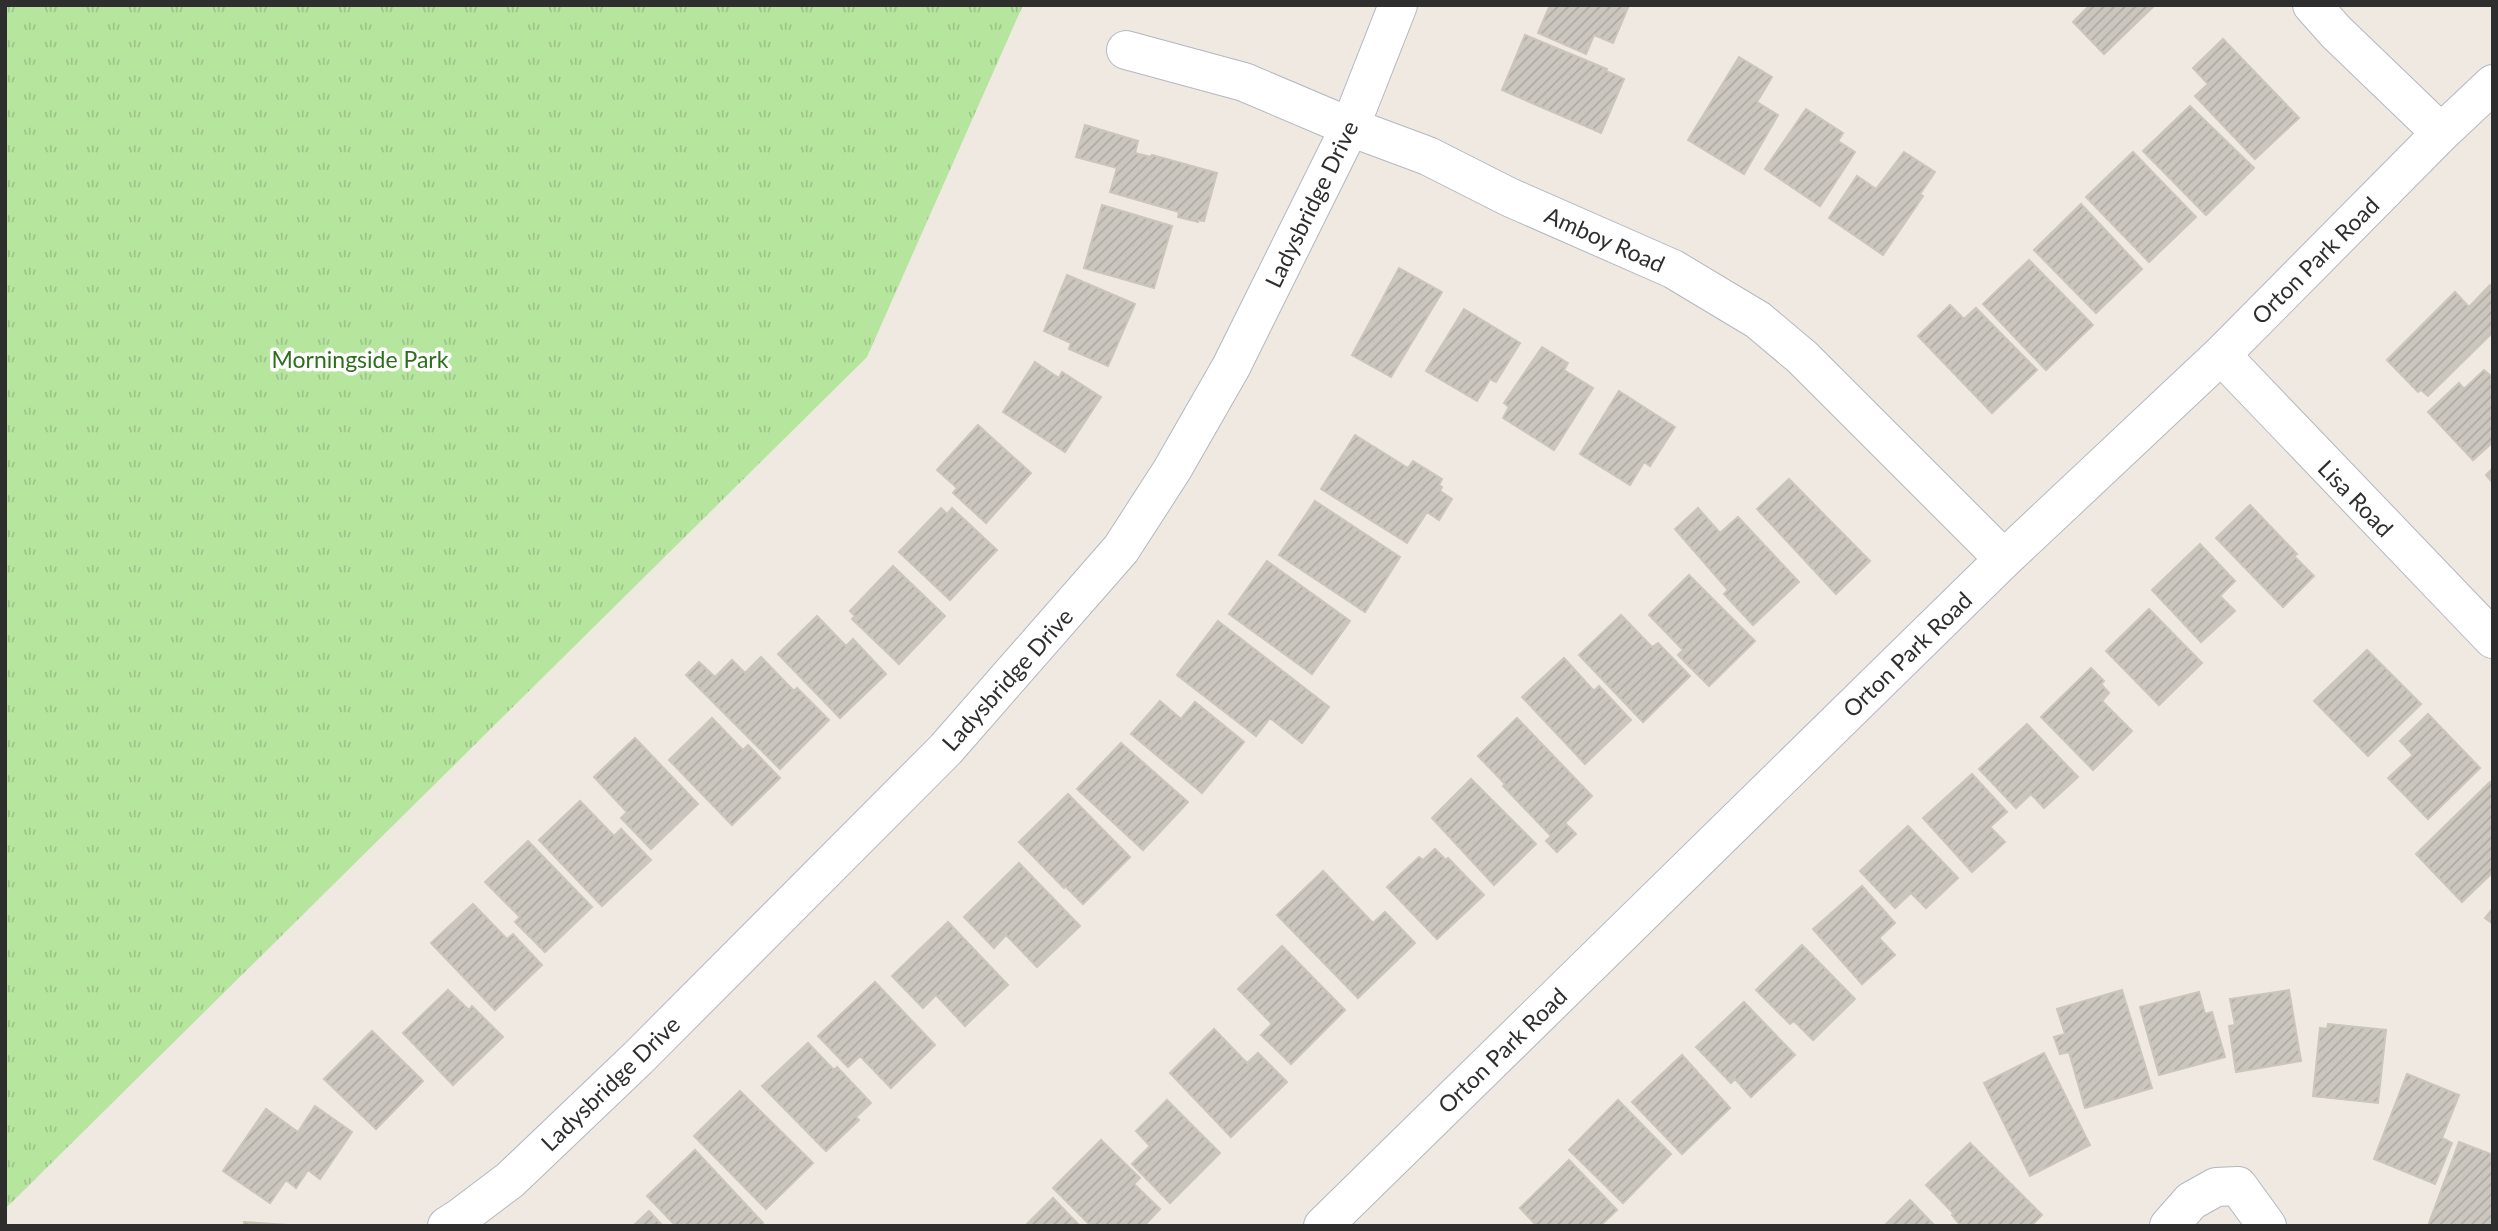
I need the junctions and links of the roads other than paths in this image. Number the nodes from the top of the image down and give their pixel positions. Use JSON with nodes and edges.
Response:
{"nodes":[{"id":1,"x":1398,"y":5,"type":"edge"},
{"id":2,"x":2312,"y":5,"type":"edge"},
{"id":3,"x":1126,"y":50,"type":"dead end"},
{"id":4,"x":2493,"y":84,"type":"edge"},
{"id":5,"x":1350,"y":127,"type":"junction"},
{"id":6,"x":2441,"y":133,"type":"junction"},
{"id":7,"x":2221,"y":355,"type":"junction"},
{"id":8,"x":2004,"y":559,"type":"junction"},
{"id":9,"x":2493,"y":639,"type":"edge"},
{"id":10,"x":447,"y":1226,"type":"edge"},
{"id":11,"x":1323,"y":1226,"type":"edge"},
{"id":12,"x":2169,"y":1226,"type":"edge"},
{"id":13,"x":2267,"y":1226,"type":"edge"}],
"edges":[{"from":1,"to":5,"type":"street","name":"Ladysbridge Drive"},
{"from":2,"to":6,"type":"street"},
{"from":3,"to":5,"type":"street","name":"Amboy Road"},
{"from":4,"to":6,"type":"street","name":"Orton Park Road"},
{"from":5,"to":8,"type":"street","name":"Amboy Road"},
{"from":5,"to":10,"type":"street","name":"Ladysbridge Drive"},
{"from":6,"to":7,"type":"street","name":"Orton Park Road"},
{"from":7,"to":8,"type":"street","name":"Orton Park Road"},
{"from":7,"to":9,"type":"street","name":"Lisa Road"},
{"from":8,"to":11,"type":"street","name":"Orton Park Road"},
{"from":12,"to":13,"type":"street"}]}
